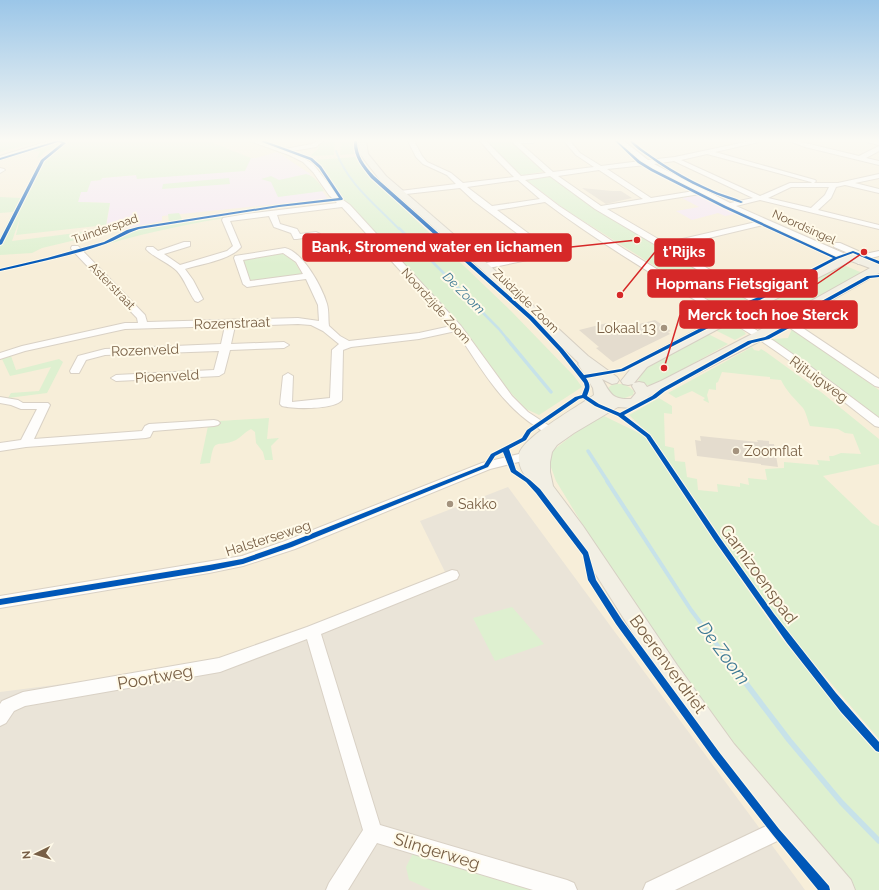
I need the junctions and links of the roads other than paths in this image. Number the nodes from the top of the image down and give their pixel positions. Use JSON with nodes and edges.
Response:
{"nodes":[{"id":1,"x":324,"y":183,"type":"edge"},
{"id":2,"x":390,"y":183,"type":"edge"},
{"id":3,"x":459,"y":183,"type":"edge"},
{"id":4,"x":482,"y":183,"type":"edge"},
{"id":5,"x":525,"y":183,"type":"edge"},
{"id":6,"x":563,"y":183,"type":"edge"},
{"id":7,"x":622,"y":183,"type":"edge"},
{"id":8,"x":688,"y":183,"type":"edge"},
{"id":9,"x":688,"y":183,"type":"edge"},
{"id":10,"x":726,"y":183,"type":"edge"},
{"id":11,"x":822,"y":183,"type":"edge"},
{"id":12,"x":845,"y":183,"type":"joint"},
{"id":13,"x":462,"y":185,"type":"junction"},
{"id":14,"x":831,"y":185,"type":"junction"},
{"id":15,"x":879,"y":191,"type":"edge"},
{"id":16,"x":400,"y":193,"type":"junction"},
{"id":17,"x":709,"y":194,"type":"junction"},
{"id":18,"x":759,"y":198,"type":"junction"},
{"id":19,"x":547,"y":200,"type":"junction"},
{"id":20,"x":650,"y":200,"type":"junction"},
{"id":21,"x":734,"y":204,"type":"junction"},
{"id":22,"x":342,"y":205,"type":"junction"},
{"id":23,"x":600,"y":208,"type":"junction"},
{"id":24,"x":490,"y":209,"type":"junction"},
{"id":25,"x":812,"y":212,"type":"junction"},
{"id":26,"x":272,"y":213,"type":"junction"},
{"id":27,"x":879,"y":217,"type":"edge"},
{"id":28,"x":764,"y":222,"type":"junction"},
{"id":29,"x":864,"y":223,"type":"junction"},
{"id":30,"x":879,"y":228,"type":"edge"},
{"id":31,"x":316,"y":234,"type":"dead end"},
{"id":32,"x":187,"y":244,"type":"dead end"},
{"id":33,"x":664,"y":246,"type":"junction"},
{"id":34,"x":75,"y":248,"type":"dead end"},
{"id":35,"x":879,"y":253,"type":"edge"},
{"id":36,"x":857,"y":260,"type":"junction"},
{"id":37,"x":484,"y":266,"type":"junction"},
{"id":38,"x":179,"y":268,"type":"junction"},
{"id":39,"x":878,"y":269,"type":"edge"},
{"id":40,"x":309,"y":276,"type":"junction"},
{"id":41,"x":198,"y":299,"type":"dead end"},
{"id":42,"x":759,"y":303,"type":"junction"},
{"id":43,"x":730,"y":318,"type":"junction"},
{"id":44,"x":785,"y":320,"type":"junction"},
{"id":45,"x":231,"y":323,"type":"junction"},
{"id":46,"x":143,"y":326,"type":"junction"},
{"id":47,"x":324,"y":327,"type":"junction"},
{"id":48,"x":458,"y":328,"type":"junction"},
{"id":49,"x":759,"y":336,"type":"junction"},
{"id":50,"x":349,"y":344,"type":"junction"},
{"id":51,"x":284,"y":345,"type":"dead end"},
{"id":52,"x":224,"y":348,"type":"junction"},
{"id":53,"x":0,"y":356,"type":"edge"},
{"id":54,"x":75,"y":371,"type":"dead end"},
{"id":55,"x":288,"y":376,"type":"dead end"},
{"id":56,"x":116,"y":378,"type":"dead end"},
{"id":57,"x":628,"y":381,"type":"junction"},
{"id":58,"x":879,"y":384,"type":"edge"},
{"id":59,"x":607,"y":392,"type":"junction"},
{"id":60,"x":643,"y":393,"type":"junction"},
{"id":61,"x":0,"y":400,"type":"edge"},
{"id":62,"x":214,"y":423,"type":"dead end"},
{"id":63,"x":879,"y":424,"type":"edge"},
{"id":64,"x":550,"y":431,"type":"junction"},
{"id":65,"x":26,"y":443,"type":"junction"},
{"id":66,"x":0,"y":447,"type":"edge"},
{"id":67,"x":532,"y":458,"type":"junction"},
{"id":68,"x":452,"y":576,"type":"dead end"},
{"id":69,"x":0,"y":602,"type":"edge"},
{"id":70,"x":312,"y":631,"type":"junction"},
{"id":71,"x":0,"y":718,"type":"edge"},
{"id":72,"x":782,"y":829,"type":"junction"},
{"id":73,"x":373,"y":832,"type":"junction"},
{"id":74,"x":336,"y":890,"type":"edge"},
{"id":75,"x":567,"y":890,"type":"edge"},
{"id":76,"x":653,"y":890,"type":"edge"},
{"id":77,"x":841,"y":890,"type":"edge"}],
"edges":[{"from":1,"to":22,"type":"street","name":"Noordzijde Zoom"},
{"from":2,"to":16,"type":"main road","name":"Zuidzijde Zoom"},
{"from":3,"to":13,"type":"street"},
{"from":4,"to":13,"type":"street"},
{"from":5,"to":19,"type":"street","name":"Rijtuigweg"},
{"from":6,"to":23,"type":"street"},
{"from":7,"to":20,"type":"street"},
{"from":8,"to":17,"type":"street","name":"Noordsingel"},
{"from":9,"to":17,"type":"street","name":"Noordsingel"},
{"from":10,"to":18,"type":"street"},
{"from":11,"to":14,"type":"street"},
{"from":12,"to":14,"type":"street"},
{"from":12,"to":15,"type":"street"},
{"from":13,"to":16,"type":"street"},
{"from":13,"to":24,"type":"street"},
{"from":14,"to":18,"type":"street"},
{"from":14,"to":25,"type":"street"},
{"from":16,"to":37,"type":"main road","name":"Zuidzijde Zoom"},
{"from":17,"to":20,"type":"street"},
{"from":17,"to":21,"type":"street","name":"Noordsingel"},
{"from":18,"to":21,"type":"street"},
{"from":18,"to":25,"type":"street"},
{"from":19,"to":24,"type":"street"},
{"from":19,"to":43,"type":"street","name":"Rijtuigweg"},
{"from":20,"to":23,"type":"street"},
{"from":21,"to":28,"type":"street","name":"Noordsingel"},
{"from":21,"to":36,"type":"street","name":"Noordsingel"},
{"from":21,"to":36,"type":"street","name":"Noordsingel"},
{"from":22,"to":26,"type":"street"},
{"from":22,"to":48,"type":"street","name":"Noordzijde Zoom"},
{"from":23,"to":33,"type":"street"},
{"from":24,"to":37,"type":"street"},
{"from":25,"to":29,"type":"street"},
{"from":26,"to":31,"type":"street"},
{"from":26,"to":38,"type":"street"},
{"from":27,"to":29,"type":"street"},
{"from":28,"to":33,"type":"street"},
{"from":28,"to":36,"type":"street","name":"Noordsingel"},
{"from":29,"to":30,"type":"street"},
{"from":32,"to":38,"type":"street"},
{"from":33,"to":42,"type":"street"},
{"from":34,"to":46,"type":"street","name":"Asterstraat"},
{"from":35,"to":36,"type":"street"},
{"from":36,"to":39,"type":"main road"},
{"from":36,"to":42,"type":"main road"},
{"from":37,"to":59,"type":"main road","name":"Zuidzijde Zoom"},
{"from":38,"to":41,"type":"street"},
{"from":39,"to":44,"type":"main road"},
{"from":40,"to":40,"type":"street"},
{"from":40,"to":47,"type":"street"},
{"from":42,"to":43,"type":"main road"},
{"from":42,"to":44,"type":"street"},
{"from":43,"to":49,"type":"street","name":"Rijtuigweg"},
{"from":43,"to":57,"type":"main road"},
{"from":44,"to":49,"type":"main road"},
{"from":44,"to":58,"type":"street"},
{"from":45,"to":46,"type":"street","name":"Rozenstraat"},
{"from":45,"to":47,"type":"street","name":"Rozenstraat"},
{"from":45,"to":52,"type":"street"},
{"from":46,"to":53,"type":"street","name":"Rozenstraat"},
{"from":47,"to":50,"type":"street","name":"Rozenstraat"},
{"from":48,"to":50,"type":"street"},
{"from":48,"to":64,"type":"street","name":"Noordzijde Zoom"},
{"from":49,"to":60,"type":"main road"},
{"from":49,"to":63,"type":"street","name":"Rijtuigweg"},
{"from":50,"to":55,"type":"street"},
{"from":51,"to":52,"type":"street","name":"Rozenveld"},
{"from":52,"to":54,"type":"street","name":"Rozenveld"},
{"from":52,"to":56,"type":"street","name":"Pioenveld"},
{"from":57,"to":59,"type":"main road"},
{"from":57,"to":60,"type":"main road"},
{"from":59,"to":60,"type":"main road"},
{"from":59,"to":64,"type":"main road"},
{"from":59,"to":67,"type":"main road"},
{"from":61,"to":65,"type":"street"},
{"from":62,"to":65,"type":"street"},
{"from":64,"to":67,"type":"main road"},
{"from":65,"to":66,"type":"street"},
{"from":67,"to":69,"type":"street","name":"Halsterseweg"},
{"from":67,"to":72,"type":"main road","name":"Boerenverdriet"},
{"from":68,"to":70,"type":"street","name":"Poortweg"},
{"from":70,"to":71,"type":"street","name":"Poortweg"},
{"from":70,"to":73,"type":"street"},
{"from":72,"to":76,"type":"street"},
{"from":72,"to":77,"type":"main road","name":"Boerenverdriet"},
{"from":73,"to":74,"type":"street"},
{"from":73,"to":75,"type":"street","name":"Slingerweg"}]}
